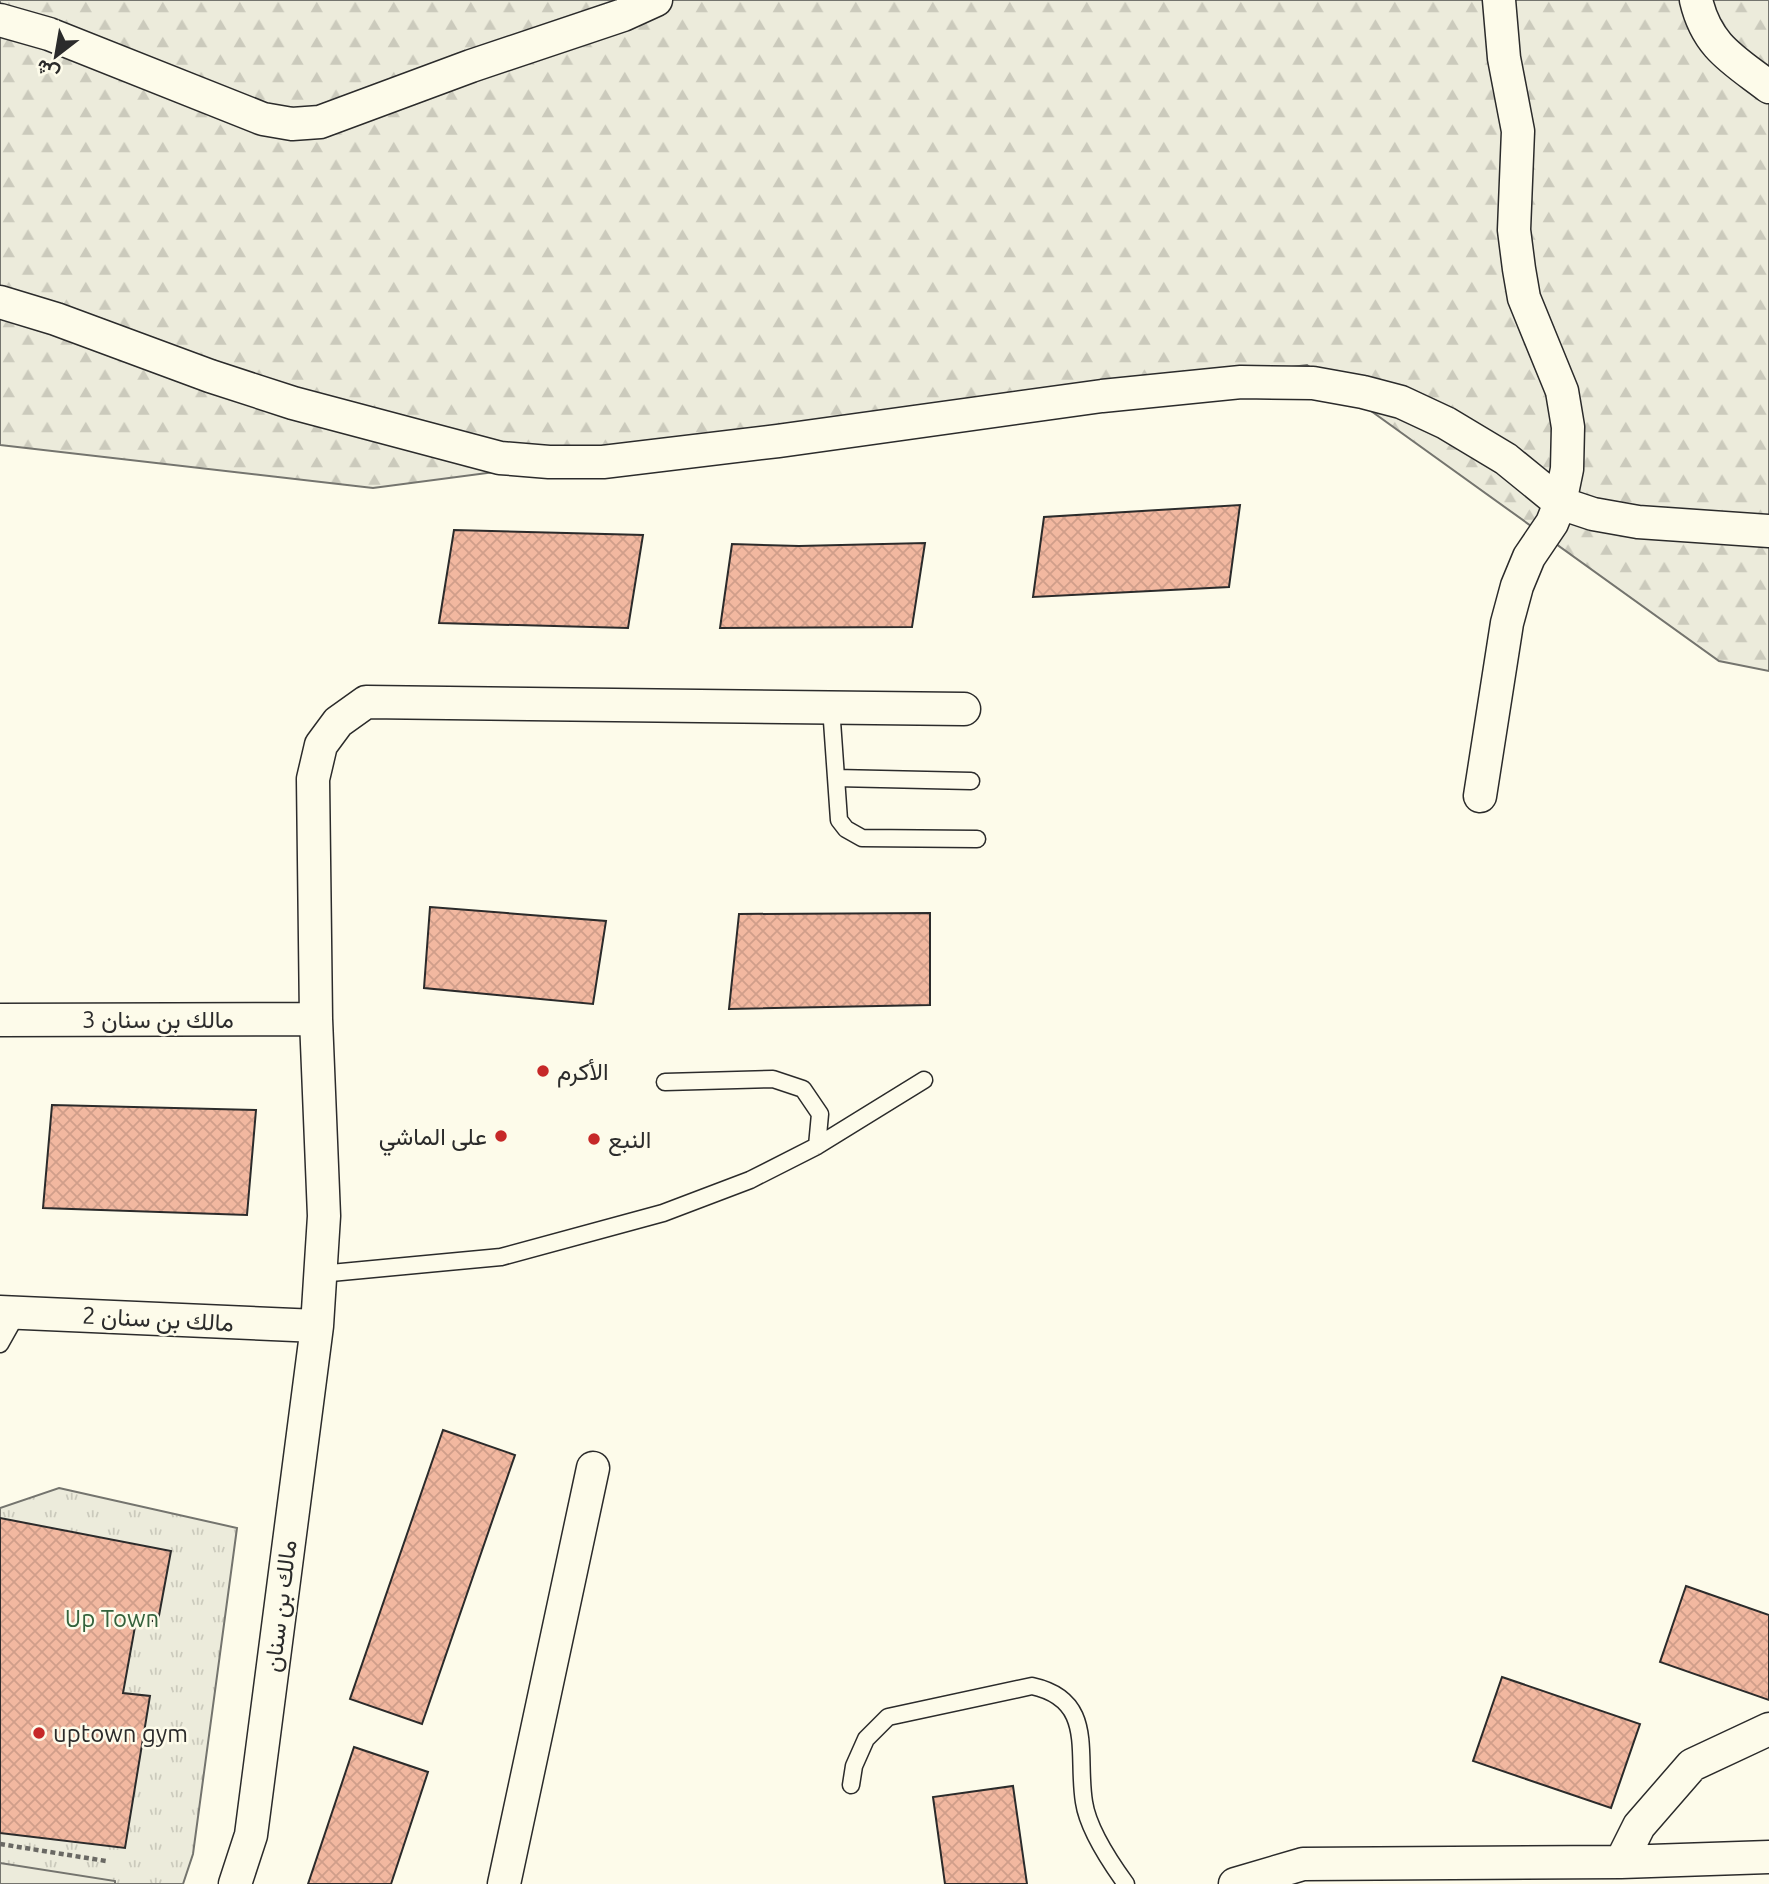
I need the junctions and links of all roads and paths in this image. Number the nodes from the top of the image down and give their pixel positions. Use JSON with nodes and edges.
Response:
{"nodes":[{"id":1,"x":656,"y":0,"type":"edge"},
{"id":2,"x":1499,"y":0,"type":"edge"},
{"id":3,"x":1696,"y":0,"type":"edge"},
{"id":4,"x":0,"y":20,"type":"edge"},
{"id":5,"x":1769,"y":87,"type":"edge"},
{"id":6,"x":0,"y":302,"type":"edge"},
{"id":7,"x":1560,"y":503,"type":"junction"},
{"id":8,"x":1769,"y":531,"type":"edge"},
{"id":9,"x":831,"y":707,"type":"junction"},
{"id":10,"x":964,"y":709,"type":"dead end"},
{"id":11,"x":836,"y":778,"type":"junction"},
{"id":12,"x":971,"y":781,"type":"dead end"},
{"id":13,"x":1480,"y":796,"type":"dead end"},
{"id":14,"x":977,"y":839,"type":"dead end"},
{"id":15,"x":316,"y":1019,"type":"junction"},
{"id":16,"x":0,"y":1020,"type":"edge"},
{"id":17,"x":924,"y":1080,"type":"dead end"},
{"id":18,"x":665,"y":1082,"type":"dead end"},
{"id":19,"x":817,"y":1146,"type":"junction"},
{"id":20,"x":320,"y":1274,"type":"junction"},
{"id":21,"x":9,"y":1312,"type":"edge"},
{"id":22,"x":317,"y":1326,"type":"junction"},
{"id":23,"x":0,"y":1343,"type":"edge"},
{"id":24,"x":593,"y":1468,"type":"dead end"},
{"id":25,"x":1769,"y":1730,"type":"edge"},
{"id":26,"x":851,"y":1785,"type":"dead end"},
{"id":27,"x":0,"y":1844,"type":"edge"},
{"id":28,"x":1769,"y":1857,"type":"edge"},
{"id":29,"x":106,"y":1861,"type":"dead end"},
{"id":30,"x":1621,"y":1862,"type":"junction"},
{"id":31,"x":235,"y":1884,"type":"edge"},
{"id":32,"x":503,"y":1884,"type":"edge"},
{"id":33,"x":1126,"y":1884,"type":"edge"},
{"id":34,"x":1235,"y":1884,"type":"edge"}],
"edges":[{"from":1,"to":4,"type":"street"},
{"from":2,"to":7,"type":"street"},
{"from":3,"to":5,"type":"street"},
{"from":6,"to":7,"type":"street"},
{"from":7,"to":8,"type":"street"},
{"from":7,"to":13,"type":"street"},
{"from":9,"to":10,"type":"street","name":"مالك بن سنان"},
{"from":9,"to":11,"type":"lane"},
{"from":9,"to":15,"type":"street","name":"مالك بن سنان"},
{"from":11,"to":12,"type":"lane"},
{"from":11,"to":14,"type":"lane"},
{"from":15,"to":16,"type":"street","name":"مالك بن سنان 3"},
{"from":15,"to":20,"type":"street","name":"مالك بن سنان"},
{"from":17,"to":19,"type":"lane"},
{"from":18,"to":19,"type":"lane"},
{"from":19,"to":20,"type":"lane"},
{"from":20,"to":22,"type":"street","name":"مالك بن سنان"},
{"from":21,"to":22,"type":"street","name":"مالك بن سنان 2"},
{"from":21,"to":23,"type":"lane"},
{"from":22,"to":31,"type":"street","name":"مالك بن سنان"},
{"from":24,"to":32,"type":"street"},
{"from":25,"to":30,"type":"street"},
{"from":26,"to":33,"type":"lane"},
{"from":27,"to":29,"type":"path"},
{"from":28,"to":30,"type":"street"},
{"from":30,"to":34,"type":"street"}]}
